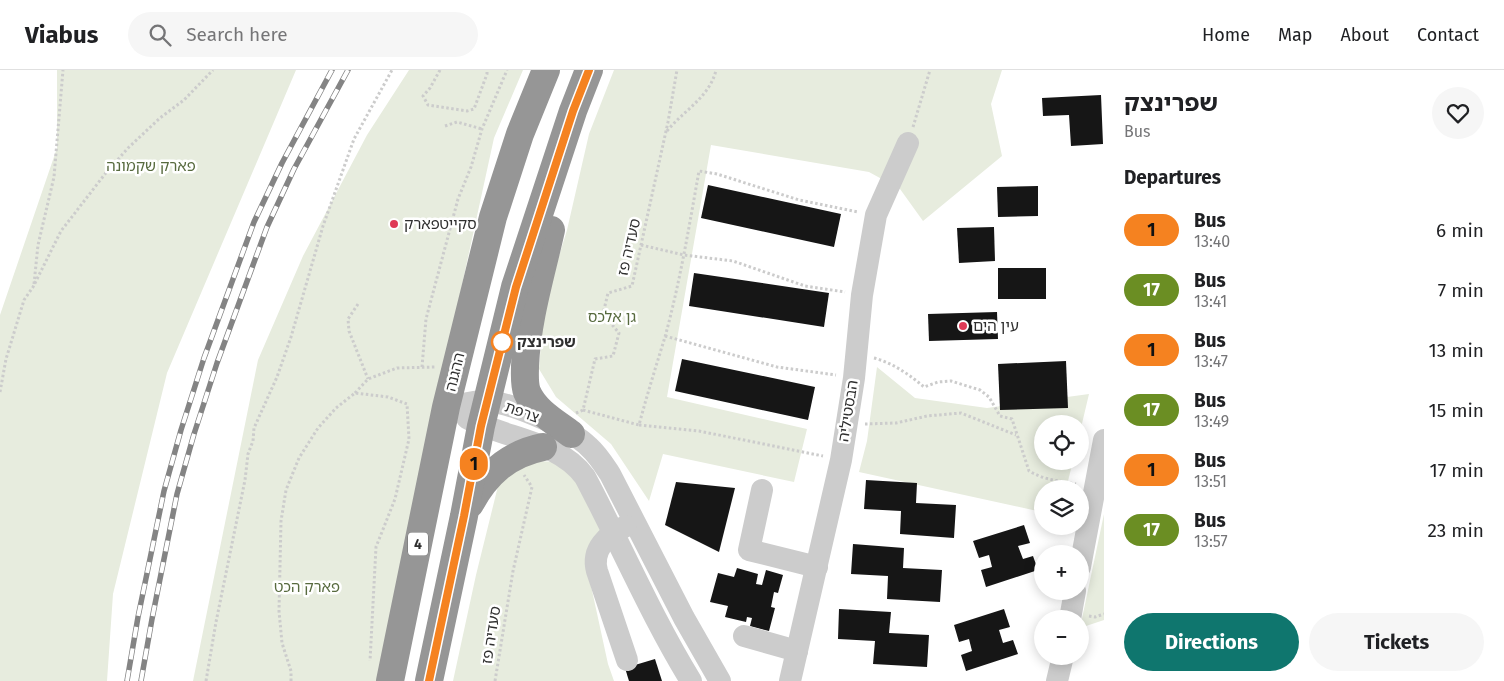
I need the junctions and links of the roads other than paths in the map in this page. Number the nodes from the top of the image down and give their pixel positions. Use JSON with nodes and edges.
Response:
{"nodes":[{"id":1,"x":546,"y":70,"type":"edge"},
{"id":2,"x":589,"y":70,"type":"edge"},
{"id":3,"x":573,"y":111,"type":"junction"},
{"id":4,"x":908,"y":144,"type":"road end"},
{"id":5,"x":446,"y":407,"type":"junction"},
{"id":6,"x":484,"y":413,"type":"junction"},
{"id":7,"x":572,"y":424,"type":"junction"},
{"id":8,"x":1104,"y":440,"type":"edge"},
{"id":9,"x":543,"y":447,"type":"junction"},
{"id":10,"x":762,"y":490,"type":"dead end"},
{"id":11,"x":464,"y":516,"type":"junction"},
{"id":12,"x":636,"y":522,"type":"junction"},
{"id":13,"x":614,"y":532,"type":"junction"},
{"id":14,"x":1084,"y":545,"type":"edge"},
{"id":15,"x":817,"y":567,"type":"junction"},
{"id":16,"x":744,"y":636,"type":"dead end"},
{"id":17,"x":797,"y":651,"type":"junction"},
{"id":18,"x":627,"y":660,"type":"dead end"},
{"id":19,"x":1061,"y":665,"type":"edge"},
{"id":20,"x":380,"y":673,"type":"edge"},
{"id":21,"x":430,"y":681,"type":"edge"},
{"id":22,"x":692,"y":681,"type":"edge"},
{"id":23,"x":720,"y":681,"type":"edge"},
{"id":24,"x":790,"y":681,"type":"edge"},
{"id":25,"x":1057,"y":681,"type":"edge"}],
"edges":[{"from":1,"to":5,"type":"highway","name":"ההגנה","number":"4"},
{"from":2,"to":3,"type":"highway"},
{"from":3,"to":6,"type":"highway"},
{"from":3,"to":7,"type":"highway"},
{"from":4,"to":15,"type":"street","name":"הבסטיליה"},
{"from":5,"to":6,"type":"street","name":"צרפת"},
{"from":5,"to":20,"type":"highway","name":"ההגנה","number":"4"},
{"from":6,"to":7,"type":"street","name":"צרפת"},
{"from":6,"to":9,"type":"street","name":"צרפת"},
{"from":6,"to":11,"type":"highway"},
{"from":7,"to":12,"type":"street","name":"צרפת"},
{"from":8,"to":14,"type":"street"},
{"from":9,"to":11,"type":"highway"},
{"from":9,"to":13,"type":"street","name":"צרפת"},
{"from":10,"to":15,"type":"street"},
{"from":11,"to":21,"type":"highway"},
{"from":12,"to":13,"type":"street"},
{"from":12,"to":23,"type":"street","name":"צרפת"},
{"from":13,"to":18,"type":"street"},
{"from":13,"to":22,"type":"street","name":"צרפת"},
{"from":15,"to":17,"type":"street","name":"הבסטיליה"},
{"from":16,"to":17,"type":"street"},
{"from":17,"to":24,"type":"street","name":"הבסטיליה"},
{"from":19,"to":25,"type":"street"}]}
